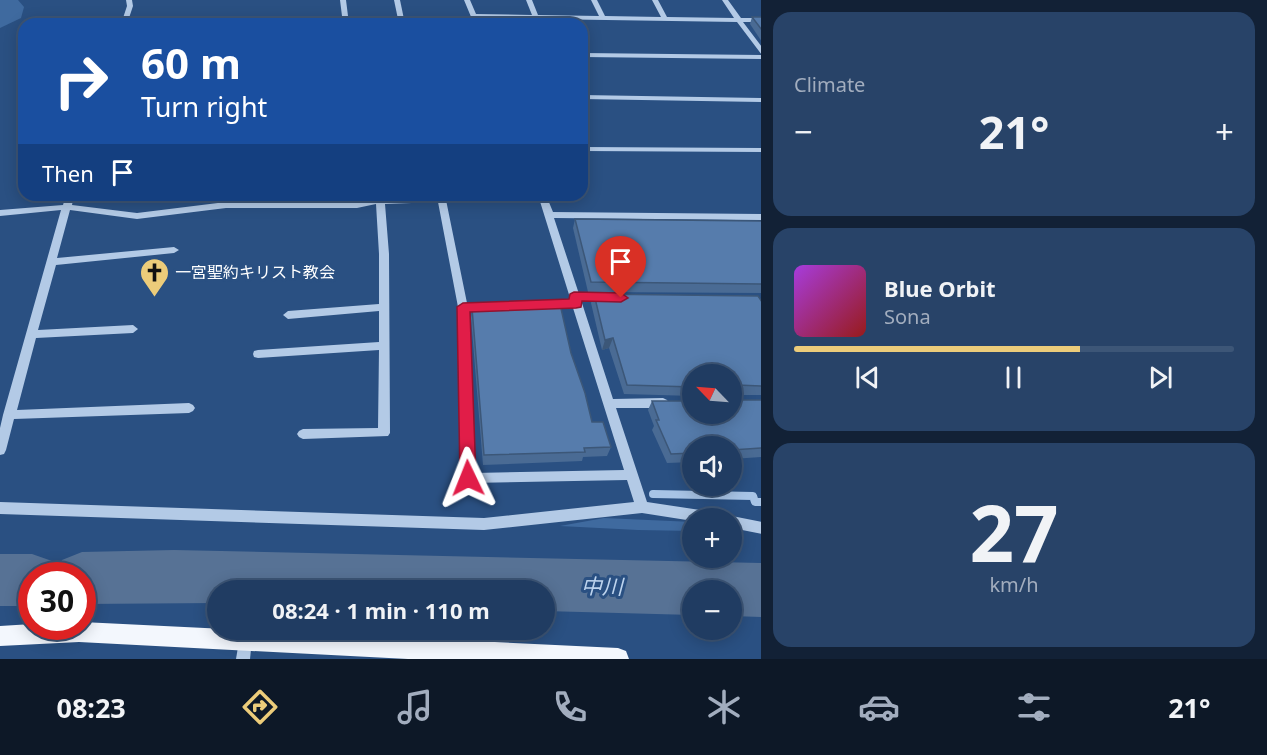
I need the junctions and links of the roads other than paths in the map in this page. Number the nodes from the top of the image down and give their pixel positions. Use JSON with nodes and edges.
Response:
{"nodes":[{"id":1,"x":129,"y":0,"type":"edge"},
{"id":2,"x":344,"y":0,"type":"edge"},
{"id":3,"x":397,"y":0,"type":"edge"},
{"id":4,"x":466,"y":0,"type":"edge"},
{"id":5,"x":529,"y":0,"type":"edge"},
{"id":6,"x":594,"y":0,"type":"edge"},
{"id":7,"x":655,"y":0,"type":"edge"},
{"id":8,"x":725,"y":0,"type":"edge"},
{"id":9,"x":474,"y":16,"type":"joint"},
{"id":10,"x":536,"y":17,"type":"junction"},
{"id":11,"x":126,"y":18,"type":"edge"},
{"id":12,"x":346,"y":18,"type":"edge"},
{"id":13,"x":401,"y":18,"type":"edge"},
{"id":14,"x":603,"y":18,"type":"junction"},
{"id":15,"x":665,"y":19,"type":"junction"},
{"id":16,"x":740,"y":20,"type":"junction"},
{"id":17,"x":761,"y":20,"type":"edge"},
{"id":18,"x":761,"y":53,"type":"edge"},
{"id":19,"x":588,"y":55,"type":"edge"},
{"id":20,"x":761,"y":55,"type":"edge"},
{"id":21,"x":588,"y":97,"type":"edge"},
{"id":22,"x":761,"y":100,"type":"edge"},
{"id":23,"x":588,"y":149,"type":"edge"},
{"id":24,"x":761,"y":150,"type":"edge"},
{"id":25,"x":68,"y":201,"type":"edge"},
{"id":26,"x":371,"y":201,"type":"edge"},
{"id":27,"x":381,"y":201,"type":"edge"},
{"id":28,"x":442,"y":201,"type":"edge"},
{"id":29,"x":544,"y":201,"type":"edge"},
{"id":30,"x":66,"y":207,"type":"junction"},
{"id":31,"x":0,"y":213,"type":"edge"},
{"id":32,"x":549,"y":215,"type":"junction"},
{"id":33,"x":761,"y":217,"type":"edge"},
{"id":34,"x":174,"y":250,"type":"dead end"},
{"id":35,"x":51,"y":262,"type":"junction"},
{"id":36,"x":621,"y":298,"type":"edge"},
{"id":37,"x":575,"y":300,"type":"junction"},
{"id":38,"x":384,"y":307,"type":"junction"},
{"id":39,"x":463,"y":307,"type":"junction"},
{"id":40,"x":288,"y":315,"type":"dead end"},
{"id":41,"x":133,"y":329,"type":"dead end"},
{"id":42,"x":31,"y":334,"type":"junction"},
{"id":43,"x":384,"y":346,"type":"junction"},
{"id":44,"x":258,"y":354,"type":"dead end"},
{"id":45,"x":672,"y":403,"type":"edge"},
{"id":46,"x":609,"y":404,"type":"junction"},
{"id":47,"x":189,"y":408,"type":"dead end"},
{"id":48,"x":9,"y":415,"type":"junction"},
{"id":49,"x":303,"y":434,"type":"dead end"},
{"id":50,"x":0,"y":450,"type":"edge"},
{"id":51,"x":632,"y":475,"type":"junction"},
{"id":52,"x":642,"y":507,"type":"junction"},
{"id":53,"x":0,"y":508,"type":"edge"},
{"id":54,"x":682,"y":513,"type":"edge"},
{"id":55,"x":742,"y":524,"type":"edge"},
{"id":56,"x":761,"y":528,"type":"edge"},
{"id":57,"x":0,"y":636,"type":"edge"},
{"id":58,"x":244,"y":649,"type":"edge"},
{"id":59,"x":435,"y":655,"type":"edge"},
{"id":60,"x":618,"y":659,"type":"edge"}],
"edges":[{"from":1,"to":11,"type":"street"},
{"from":2,"to":12,"type":"street"},
{"from":3,"to":13,"type":"street"},
{"from":4,"to":9,"type":"street"},
{"from":5,"to":10,"type":"street"},
{"from":6,"to":14,"type":"street"},
{"from":7,"to":15,"type":"street"},
{"from":8,"to":16,"type":"street"},
{"from":9,"to":10,"type":"street"},
{"from":10,"to":14,"type":"street"},
{"from":14,"to":15,"type":"street"},
{"from":15,"to":16,"type":"street"},
{"from":16,"to":17,"type":"street"},
{"from":16,"to":18,"type":"street"},
{"from":19,"to":20,"type":"street"},
{"from":21,"to":22,"type":"street"},
{"from":23,"to":24,"type":"street"},
{"from":25,"to":30,"type":"street"},
{"from":26,"to":30,"type":"street"},
{"from":27,"to":38,"type":"street"},
{"from":28,"to":39,"type":"street"},
{"from":29,"to":32,"type":"street"},
{"from":30,"to":31,"type":"street"},
{"from":30,"to":35,"type":"street"},
{"from":32,"to":33,"type":"street"},
{"from":32,"to":37,"type":"street"},
{"from":34,"to":35,"type":"street"},
{"from":35,"to":42,"type":"street"},
{"from":36,"to":37,"type":"street"},
{"from":37,"to":39,"type":"street"},
{"from":37,"to":46,"type":"street"},
{"from":38,"to":40,"type":"street"},
{"from":38,"to":43,"type":"street"},
{"from":39,"to":51,"type":"street"},
{"from":41,"to":42,"type":"street"},
{"from":42,"to":48,"type":"street"},
{"from":43,"to":44,"type":"street"},
{"from":43,"to":49,"type":"street"},
{"from":45,"to":46,"type":"street"},
{"from":46,"to":51,"type":"street"},
{"from":47,"to":48,"type":"street"},
{"from":48,"to":50,"type":"street"},
{"from":51,"to":52,"type":"street"},
{"from":52,"to":53,"type":"street"},
{"from":52,"to":54,"type":"street"},
{"from":55,"to":56,"type":"street"},
{"from":57,"to":58,"type":"main road"},
{"from":58,"to":59,"type":"main road"},
{"from":59,"to":60,"type":"main road"}]}
